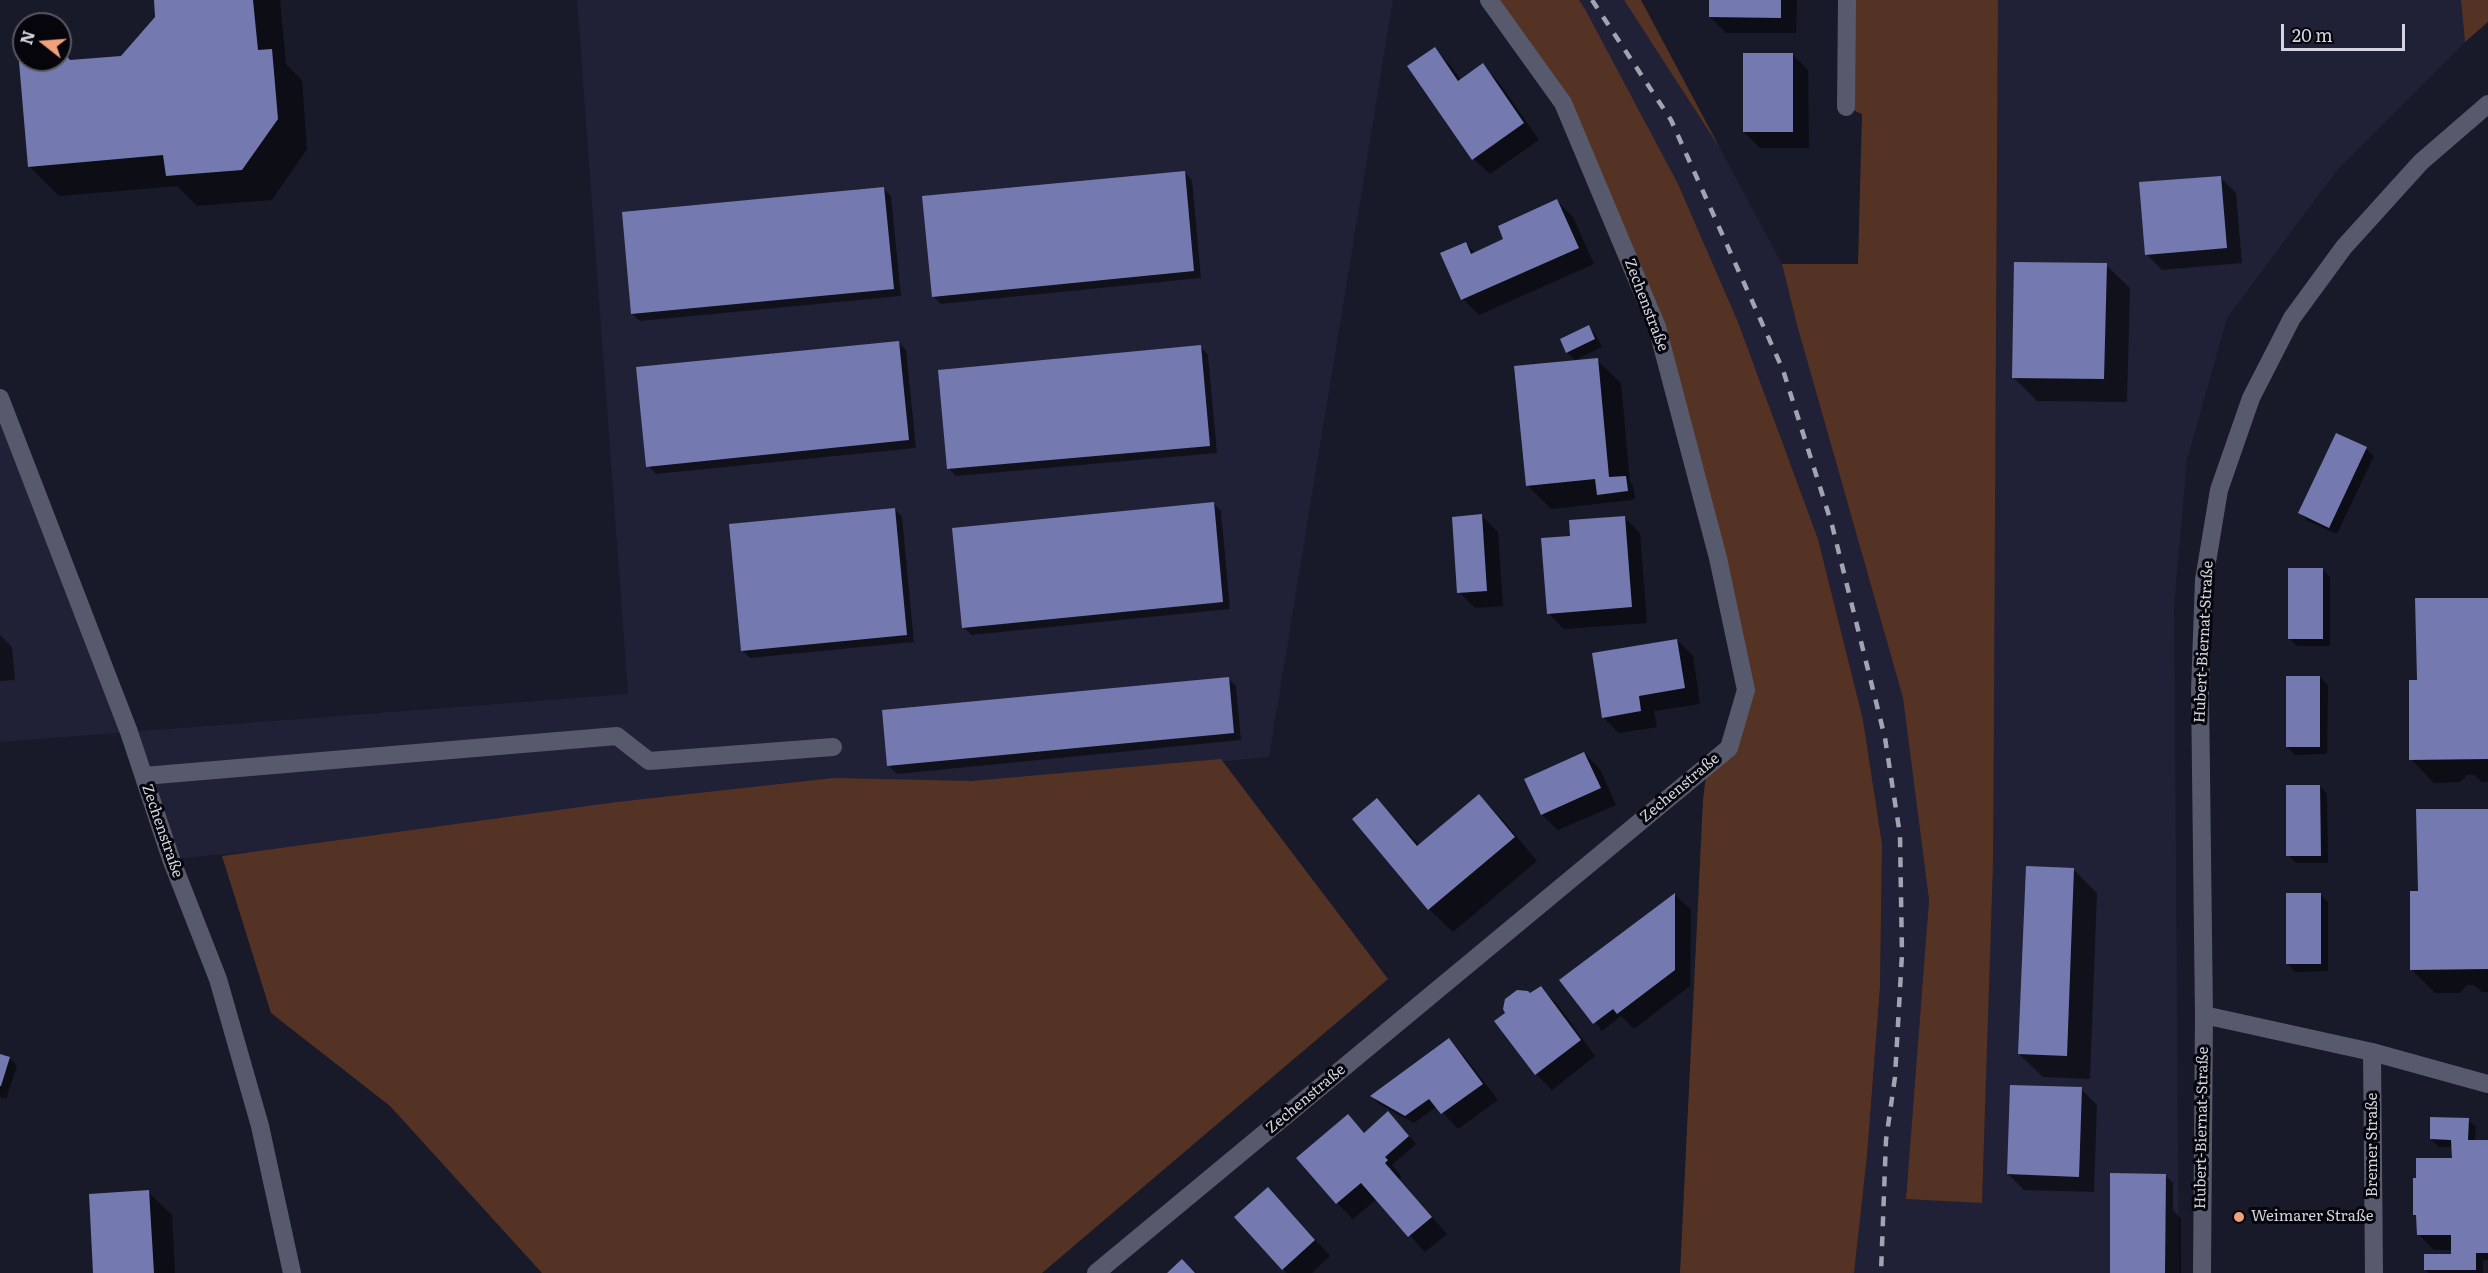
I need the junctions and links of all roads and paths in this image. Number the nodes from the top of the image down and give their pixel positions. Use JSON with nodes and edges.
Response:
{"nodes":[{"id":1,"x":1489,"y":0,"type":"edge"},
{"id":2,"x":1847,"y":0,"type":"edge"},
{"id":3,"x":2488,"y":104,"type":"edge"},
{"id":4,"x":1846,"y":107,"type":"dead end"},
{"id":5,"x":0,"y":398,"type":"edge"},
{"id":6,"x":833,"y":747,"type":"dead end"},
{"id":7,"x":144,"y":776,"type":"junction"},
{"id":8,"x":2204,"y":1015,"type":"junction"},
{"id":9,"x":2372,"y":1052,"type":"junction"},
{"id":10,"x":2488,"y":1084,"type":"edge"},
{"id":11,"x":292,"y":1273,"type":"edge"},
{"id":12,"x":1096,"y":1273,"type":"edge"},
{"id":13,"x":2202,"y":1273,"type":"edge"},
{"id":14,"x":2374,"y":1273,"type":"edge"}],
"edges":[{"from":1,"to":12,"type":"street","name":"Zechenstraße"},
{"from":2,"to":4,"type":"street"},
{"from":3,"to":8,"type":"street","name":"Hubert-Biernat-Straße"},
{"from":5,"to":7,"type":"street","name":"Zechenstraße"},
{"from":6,"to":7,"type":"street"},
{"from":7,"to":11,"type":"street","name":"Zechenstraße"},
{"from":8,"to":9,"type":"street"},
{"from":8,"to":13,"type":"street","name":"Hubert-Biernat-Straße"},
{"from":9,"to":10,"type":"street"},
{"from":9,"to":14,"type":"street","name":"Bremer Straße"}]}
